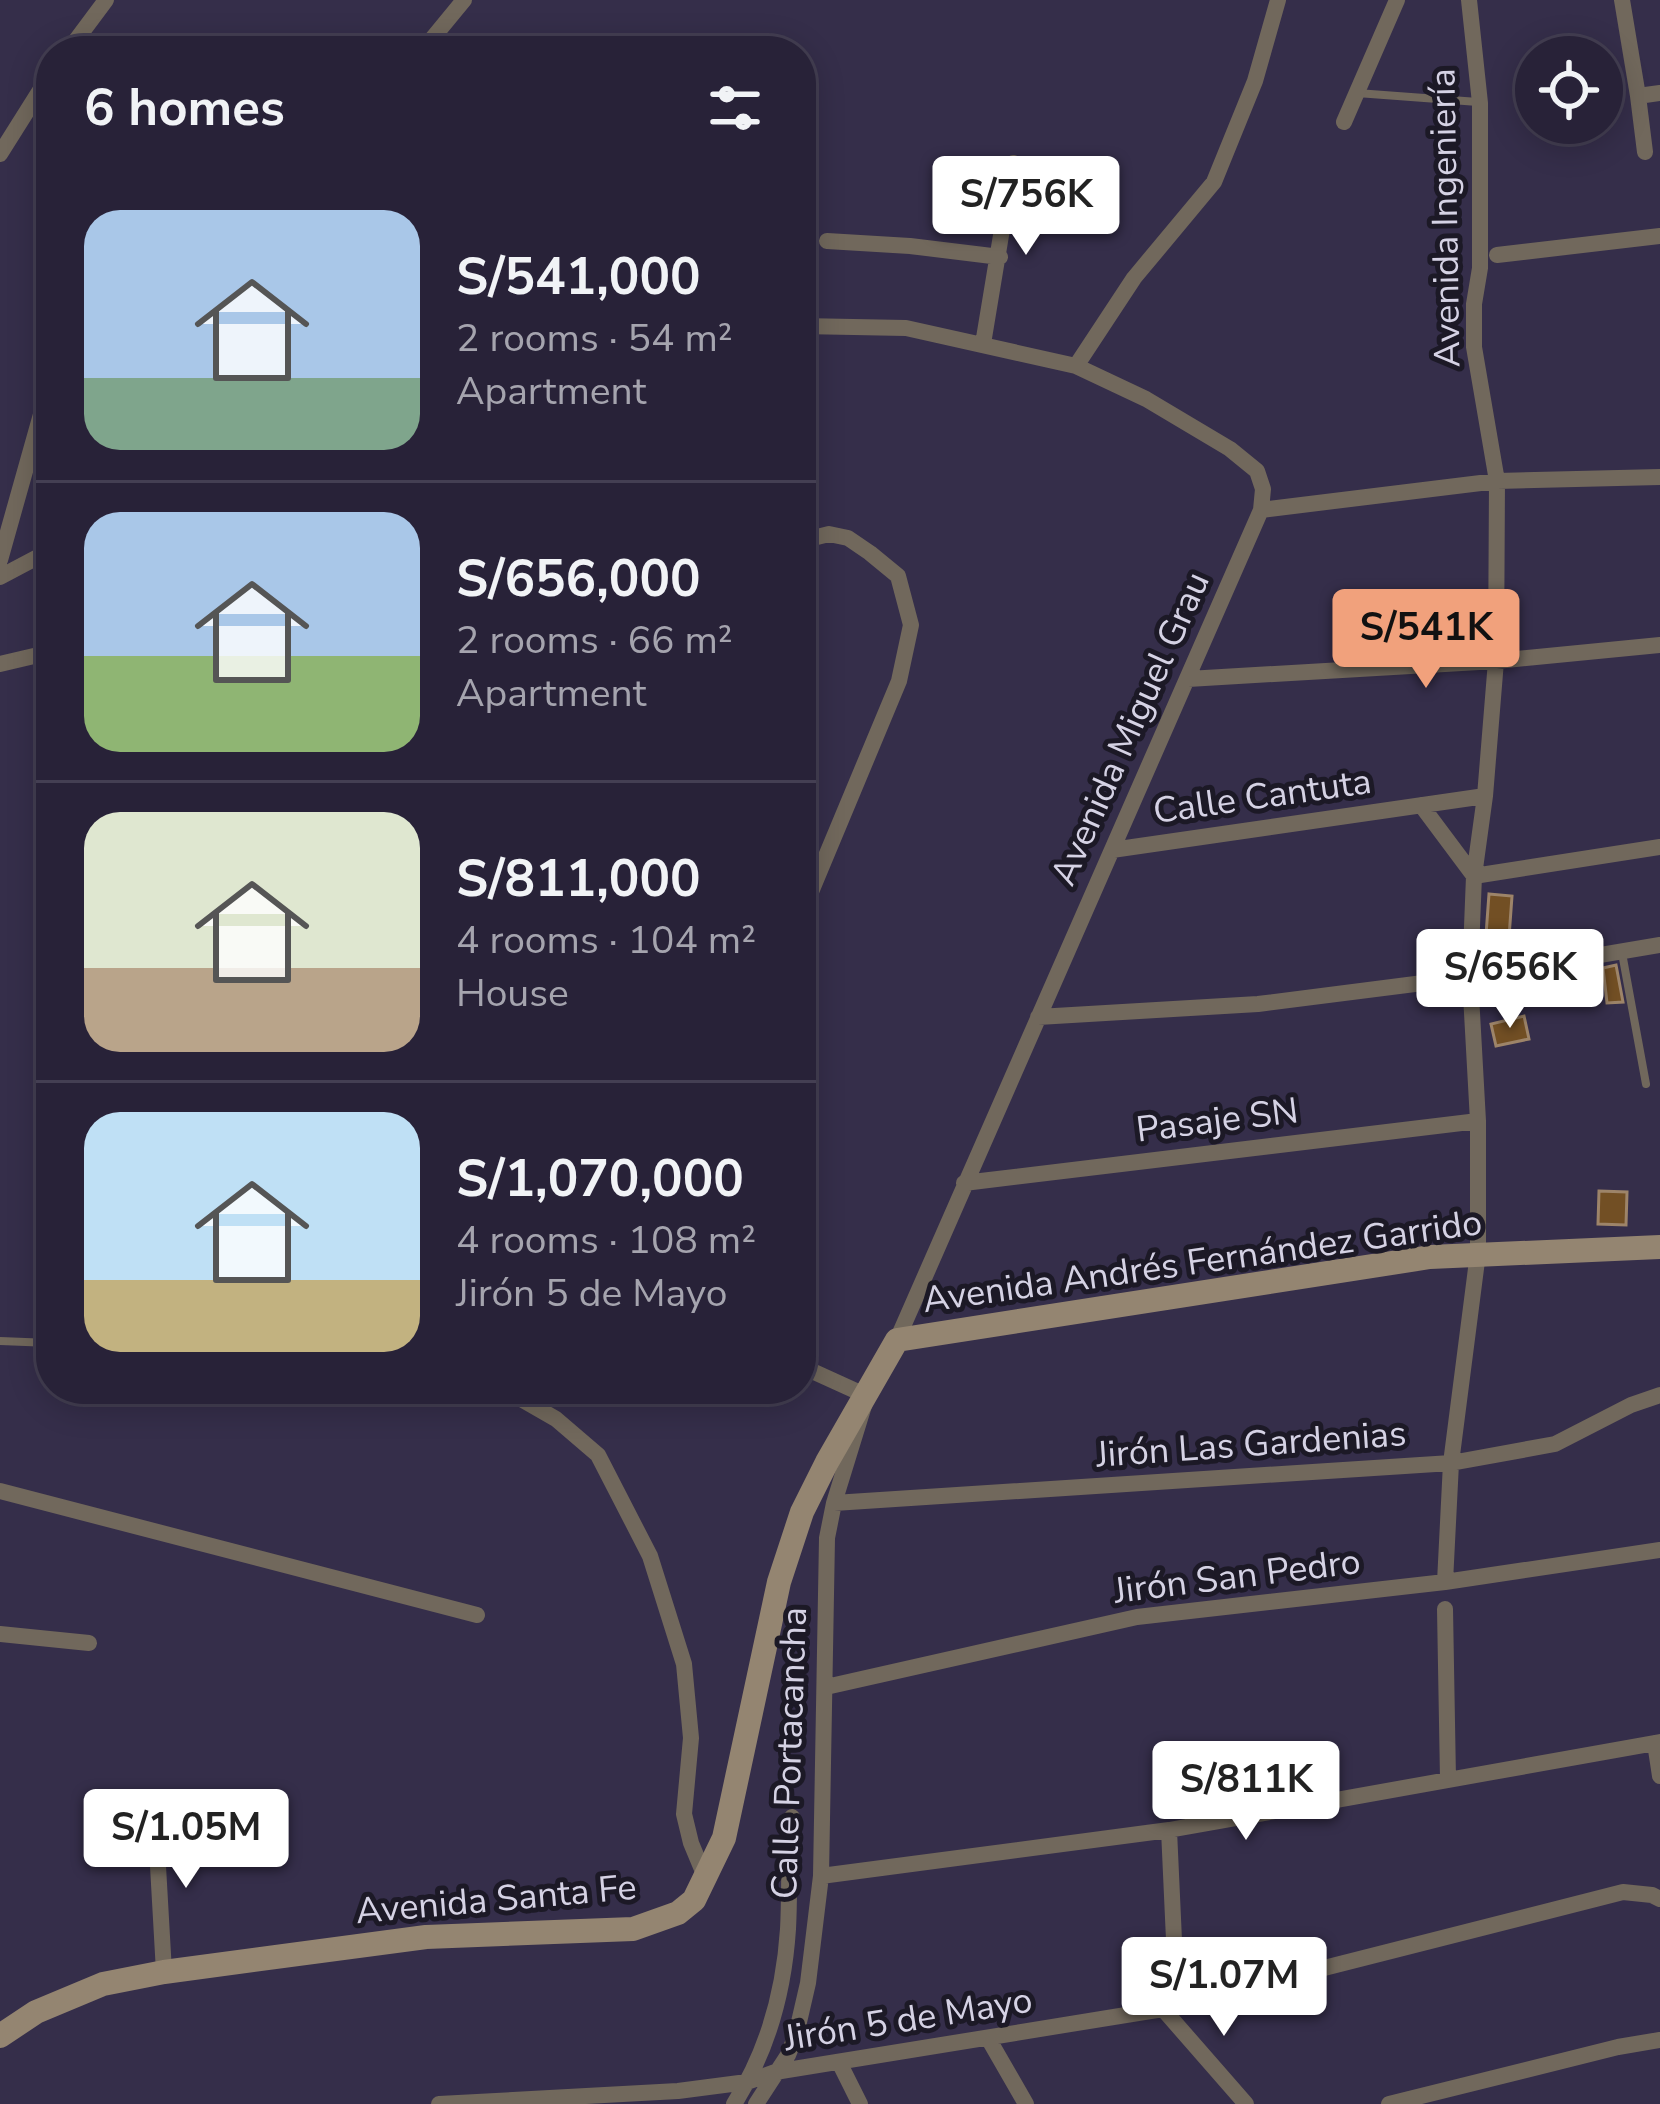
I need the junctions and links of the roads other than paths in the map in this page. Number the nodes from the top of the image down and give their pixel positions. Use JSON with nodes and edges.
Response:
{"nodes":[{"id":1,"x":106,"y":0,"type":"edge"},
{"id":2,"x":464,"y":0,"type":"edge"},
{"id":3,"x":1278,"y":0,"type":"edge"},
{"id":4,"x":1397,"y":0,"type":"edge"},
{"id":5,"x":1469,"y":0,"type":"edge"},
{"id":6,"x":1622,"y":0,"type":"edge"},
{"id":7,"x":79,"y":36,"type":"edge"},
{"id":8,"x":434,"y":36,"type":"edge"},
{"id":9,"x":1357,"y":93,"type":"junction"},
{"id":10,"x":1660,"y":93,"type":"edge"},
{"id":11,"x":1638,"y":96,"type":"junction"},
{"id":12,"x":36,"y":97,"type":"edge"},
{"id":13,"x":1480,"y":103,"type":"junction"},
{"id":14,"x":1344,"y":122,"type":"dead end"},
{"id":15,"x":1645,"y":152,"type":"dead end"},
{"id":16,"x":0,"y":154,"type":"edge"},
{"id":17,"x":1013,"y":163,"type":"dead end"},
{"id":18,"x":1660,"y":236,"type":"edge"},
{"id":19,"x":827,"y":241,"type":"dead end"},
{"id":20,"x":1497,"y":255,"type":"dead end"},
{"id":21,"x":1000,"y":257,"type":"junction"},
{"id":22,"x":816,"y":324,"type":"edge"},
{"id":23,"x":983,"y":344,"type":"junction"},
{"id":24,"x":1076,"y":366,"type":"junction"},
{"id":25,"x":36,"y":432,"type":"edge"},
{"id":26,"x":1660,"y":477,"type":"edge"},
{"id":27,"x":1497,"y":482,"type":"junction"},
{"id":28,"x":1262,"y":510,"type":"junction"},
{"id":29,"x":816,"y":537,"type":"edge"},
{"id":30,"x":36,"y":558,"type":"edge"},
{"id":31,"x":0,"y":560,"type":"edge"},
{"id":32,"x":0,"y":577,"type":"edge"},
{"id":33,"x":1660,"y":645,"type":"edge"},
{"id":34,"x":36,"y":656,"type":"edge"},
{"id":35,"x":1496,"y":661,"type":"junction"},
{"id":36,"x":0,"y":664,"type":"edge"},
{"id":37,"x":1188,"y":679,"type":"junction"},
{"id":38,"x":1485,"y":796,"type":"junction"},
{"id":39,"x":1421,"y":805,"type":"junction"},
{"id":40,"x":1660,"y":848,"type":"edge"},
{"id":41,"x":1112,"y":850,"type":"junction"},
{"id":42,"x":1474,"y":876,"type":"junction"},
{"id":43,"x":816,"y":880,"type":"edge"},
{"id":44,"x":1660,"y":945,"type":"edge"},
{"id":45,"x":1622,"y":952,"type":"junction"},
{"id":46,"x":1470,"y":977,"type":"junction"},
{"id":47,"x":1038,"y":1017,"type":"junction"},
{"id":48,"x":1646,"y":1084,"type":"dead end"},
{"id":49,"x":1478,"y":1121,"type":"junction"},
{"id":50,"x":964,"y":1184,"type":"junction"},
{"id":51,"x":1660,"y":1247,"type":"edge"},
{"id":52,"x":1478,"y":1253,"type":"junction"},
{"id":53,"x":897,"y":1340,"type":"junction"},
{"id":54,"x":0,"y":1341,"type":"edge"},
{"id":55,"x":36,"y":1342,"type":"edge"},
{"id":56,"x":816,"y":1373,"type":"edge"},
{"id":57,"x":1660,"y":1395,"type":"edge"},
{"id":58,"x":867,"y":1396,"type":"junction"},
{"id":59,"x":529,"y":1404,"type":"edge"},
{"id":60,"x":1451,"y":1462,"type":"junction"},
{"id":61,"x":0,"y":1491,"type":"edge"},
{"id":62,"x":833,"y":1503,"type":"junction"},
{"id":63,"x":1660,"y":1550,"type":"edge"},
{"id":64,"x":1445,"y":1582,"type":"junction"},
{"id":65,"x":1445,"y":1610,"type":"dead end"},
{"id":66,"x":477,"y":1615,"type":"dead end"},
{"id":67,"x":0,"y":1634,"type":"edge"},
{"id":68,"x":89,"y":1643,"type":"dead end"},
{"id":69,"x":826,"y":1687,"type":"junction"},
{"id":70,"x":1657,"y":1742,"type":"edge"},
{"id":71,"x":1660,"y":1776,"type":"edge"},
{"id":72,"x":1448,"y":1779,"type":"junction"},
{"id":73,"x":155,"y":1814,"type":"dead end"},
{"id":74,"x":792,"y":1817,"type":"dead end"},
{"id":75,"x":1169,"y":1830,"type":"junction"},
{"id":76,"x":821,"y":1876,"type":"junction"},
{"id":77,"x":706,"y":1879,"type":"junction"},
{"id":78,"x":1660,"y":1899,"type":"edge"},
{"id":79,"x":164,"y":1972,"type":"junction"},
{"id":80,"x":1170,"y":2007,"type":"junction"},
{"id":81,"x":0,"y":2036,"type":"edge"},
{"id":82,"x":988,"y":2038,"type":"junction"},
{"id":83,"x":1660,"y":2040,"type":"edge"},
{"id":84,"x":839,"y":2062,"type":"junction"},
{"id":85,"x":775,"y":2072,"type":"junction"},
{"id":86,"x":747,"y":2083,"type":"junction"},
{"id":87,"x":512,"y":2102,"type":"edge"},
{"id":88,"x":439,"y":2104,"type":"edge"},
{"id":89,"x":734,"y":2104,"type":"edge"},
{"id":90,"x":756,"y":2104,"type":"edge"},
{"id":91,"x":860,"y":2104,"type":"edge"},
{"id":92,"x":1026,"y":2104,"type":"edge"},
{"id":93,"x":1246,"y":2104,"type":"edge"},
{"id":94,"x":1389,"y":2104,"type":"edge"}],
"edges":[{"from":1,"to":7,"type":"street"},
{"from":2,"to":8,"type":"street"},
{"from":3,"to":24,"type":"street"},
{"from":4,"to":9,"type":"street"},
{"from":5,"to":13,"type":"street","name":"Avenida Ingeniería"},
{"from":6,"to":11,"type":"street"},
{"from":9,"to":13,"type":"lane"},
{"from":9,"to":14,"type":"street"},
{"from":10,"to":11,"type":"street"},
{"from":11,"to":15,"type":"street"},
{"from":12,"to":16,"type":"street"},
{"from":13,"to":27,"type":"street","name":"Avenida Ingeniería"},
{"from":17,"to":21,"type":"street"},
{"from":18,"to":20,"type":"street"},
{"from":19,"to":21,"type":"street"},
{"from":21,"to":23,"type":"street"},
{"from":22,"to":23,"type":"street"},
{"from":23,"to":24,"type":"street"},
{"from":24,"to":28,"type":"street"},
{"from":25,"to":31,"type":"street"},
{"from":26,"to":27,"type":"street"},
{"from":27,"to":28,"type":"street"},
{"from":27,"to":35,"type":"street","name":"Avenida Ingeniería"},
{"from":28,"to":37,"type":"street","name":"Avenida Miguel Grau"},
{"from":29,"to":43,"type":"street"},
{"from":30,"to":32,"type":"street"},
{"from":33,"to":35,"type":"street"},
{"from":34,"to":36,"type":"street"},
{"from":35,"to":37,"type":"street"},
{"from":35,"to":38,"type":"street","name":"Avenida Ingeniería"},
{"from":37,"to":41,"type":"street","name":"Avenida Miguel Grau"},
{"from":38,"to":39,"type":"street","name":"Calle Cantuta"},
{"from":38,"to":42,"type":"street","name":"Avenida Ingeniería"},
{"from":39,"to":41,"type":"street","name":"Calle Cantuta"},
{"from":39,"to":42,"type":"street","name":"Calle Cantuta"},
{"from":40,"to":42,"type":"street"},
{"from":41,"to":47,"type":"street","name":"Avenida Miguel Grau"},
{"from":42,"to":46,"type":"street","name":"Avenida Ingeniería"},
{"from":44,"to":45,"type":"street"},
{"from":45,"to":46,"type":"street"},
{"from":45,"to":48,"type":"lane"},
{"from":46,"to":47,"type":"street"},
{"from":46,"to":49,"type":"street","name":"Avenida Ingeniería"},
{"from":47,"to":50,"type":"street","name":"Avenida Miguel Grau"},
{"from":49,"to":50,"type":"street","name":"Pasaje SN"},
{"from":49,"to":52,"type":"street","name":"Avenida Ingeniería"},
{"from":50,"to":53,"type":"street","name":"Avenida Miguel Grau"},
{"from":51,"to":52,"type":"street","name":"Avenida Andrés Fernández Garrido"},
{"from":52,"to":53,"type":"street","name":"Avenida Andrés Fernández Garrido"},
{"from":52,"to":60,"type":"street","name":"Avenida Ingeniería"},
{"from":53,"to":58,"type":"street","name":"Avenida Santa Fe"},
{"from":54,"to":55,"type":"lane"},
{"from":56,"to":58,"type":"street"},
{"from":57,"to":60,"type":"street","name":"Jirón Las Gardenias"},
{"from":58,"to":62,"type":"street","name":"Calle Portacancha"},
{"from":58,"to":77,"type":"street","name":"Avenida Santa Fe"},
{"from":59,"to":77,"type":"street"},
{"from":60,"to":62,"type":"street","name":"Jirón Las Gardenias"},
{"from":60,"to":64,"type":"street","name":"Avenida Ingeniería"},
{"from":61,"to":66,"type":"street"},
{"from":62,"to":69,"type":"street","name":"Calle Portacancha"},
{"from":63,"to":64,"type":"street","name":"Jirón San Pedro"},
{"from":64,"to":69,"type":"street","name":"Jirón San Pedro"},
{"from":65,"to":72,"type":"street"},
{"from":67,"to":68,"type":"street"},
{"from":69,"to":76,"type":"street","name":"Calle Portacancha"},
{"from":70,"to":71,"type":"street"},
{"from":70,"to":72,"type":"street"},
{"from":72,"to":75,"type":"street"},
{"from":73,"to":79,"type":"street"},
{"from":74,"to":86,"type":"street"},
{"from":75,"to":76,"type":"street"},
{"from":75,"to":80,"type":"street"},
{"from":76,"to":85,"type":"street","name":"Calle Portacancha"},
{"from":77,"to":79,"type":"street","name":"Avenida Santa Fe"},
{"from":78,"to":80,"type":"street","name":"Jirón 5 de Mayo"},
{"from":79,"to":81,"type":"street","name":"Avenida Santa Fe"},
{"from":80,"to":82,"type":"street","name":"Jirón 5 de Mayo"},
{"from":80,"to":93,"type":"street"},
{"from":82,"to":84,"type":"street","name":"Jirón 5 de Mayo"},
{"from":82,"to":92,"type":"street"},
{"from":83,"to":94,"type":"street"},
{"from":84,"to":85,"type":"street","name":"Jirón 5 de Mayo"},
{"from":84,"to":91,"type":"street"},
{"from":85,"to":86,"type":"street","name":"Jirón 5 de Mayo"},
{"from":85,"to":90,"type":"street","name":"Calle Portacancha"},
{"from":86,"to":87,"type":"street","name":"Jirón 5 de Mayo"},
{"from":86,"to":89,"type":"street"},
{"from":87,"to":88,"type":"street","name":"Jirón 5 de Mayo"}]}
